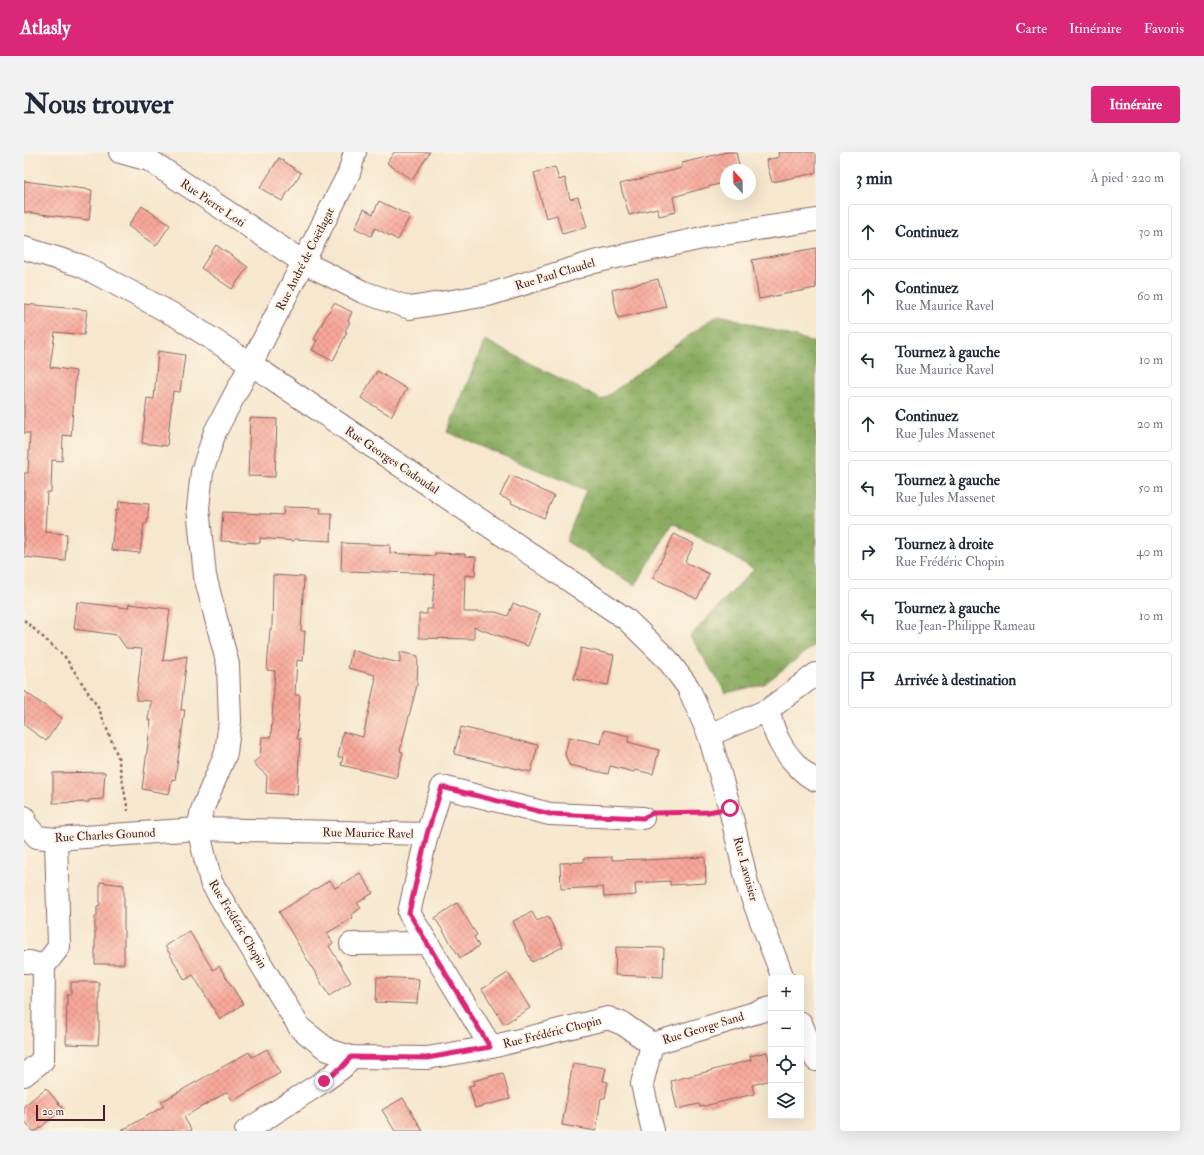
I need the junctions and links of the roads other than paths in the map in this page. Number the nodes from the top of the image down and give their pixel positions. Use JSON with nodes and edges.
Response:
{"nodes":[{"id":1,"x":120,"y":152,"type":"edge"},
{"id":2,"x":355,"y":152,"type":"edge"},
{"id":3,"x":816,"y":220,"type":"edge"},
{"id":4,"x":24,"y":248,"type":"edge"},
{"id":5,"x":303,"y":262,"type":"junction"},
{"id":6,"x":251,"y":364,"type":"junction"},
{"id":7,"x":816,"y":674,"type":"edge"},
{"id":8,"x":768,"y":710,"type":"junction"},
{"id":9,"x":709,"y":735,"type":"junction"},
{"id":10,"x":816,"y":780,"type":"edge"},
{"id":11,"x":24,"y":817,"type":"edge"},
{"id":12,"x":643,"y":818,"type":"road end"},
{"id":13,"x":198,"y":829,"type":"junction"},
{"id":14,"x":427,"y":834,"type":"junction"},
{"id":15,"x":56,"y":839,"type":"junction"},
{"id":16,"x":427,"y":943,"type":"junction"},
{"id":17,"x":351,"y":944,"type":"dead end"},
{"id":18,"x":34,"y":964,"type":"edge"},
{"id":19,"x":782,"y":975,"type":"edge"},
{"id":20,"x":768,"y":1009,"type":"edge"},
{"id":21,"x":804,"y":1030,"type":"edge"},
{"id":22,"x":652,"y":1044,"type":"junction"},
{"id":23,"x":490,"y":1047,"type":"junction"},
{"id":24,"x":351,"y":1057,"type":"junction"},
{"id":25,"x":816,"y":1060,"type":"edge"},
{"id":26,"x":24,"y":1075,"type":"edge"},
{"id":27,"x":246,"y":1131,"type":"edge"},
{"id":28,"x":653,"y":1131,"type":"edge"}],
"edges":[{"from":1,"to":5,"type":"street","name":"Rue Pierre Loti"},
{"from":2,"to":5,"type":"street","name":"Rue André de Coëtlagat"},
{"from":3,"to":5,"type":"street","name":"Rue Paul Claudel"},
{"from":4,"to":6,"type":"street","name":"Rue Georges Cadoudal"},
{"from":5,"to":6,"type":"street","name":"Rue André de Coëtlagat"},
{"from":6,"to":9,"type":"street","name":"Rue Georges Cadoudal"},
{"from":6,"to":13,"type":"street","name":"Rue Frédéric Chopin"},
{"from":7,"to":8,"type":"street"},
{"from":8,"to":9,"type":"street"},
{"from":8,"to":10,"type":"street"},
{"from":9,"to":19,"type":"street","name":"Rue Lavoisier"},
{"from":11,"to":15,"type":"street","name":"Rue Charles Gounod"},
{"from":12,"to":14,"type":"street","name":"Rue Maurice Ravel"},
{"from":13,"to":14,"type":"street","name":"Rue Maurice Ravel"},
{"from":13,"to":15,"type":"street","name":"Rue Charles Gounod"},
{"from":13,"to":24,"type":"street","name":"Rue Frédéric Chopin"},
{"from":14,"to":16,"type":"street"},
{"from":15,"to":18,"type":"street"},
{"from":16,"to":17,"type":"street"},
{"from":16,"to":23,"type":"street"},
{"from":18,"to":26,"type":"street"},
{"from":20,"to":22,"type":"street","name":"Rue George Sand"},
{"from":21,"to":25,"type":"street"},
{"from":22,"to":23,"type":"street","name":"Rue Frédéric Chopin"},
{"from":22,"to":28,"type":"street","name":"Rue George Sand"},
{"from":23,"to":24,"type":"street","name":"Rue Frédéric Chopin"},
{"from":24,"to":27,"type":"street"}]}
